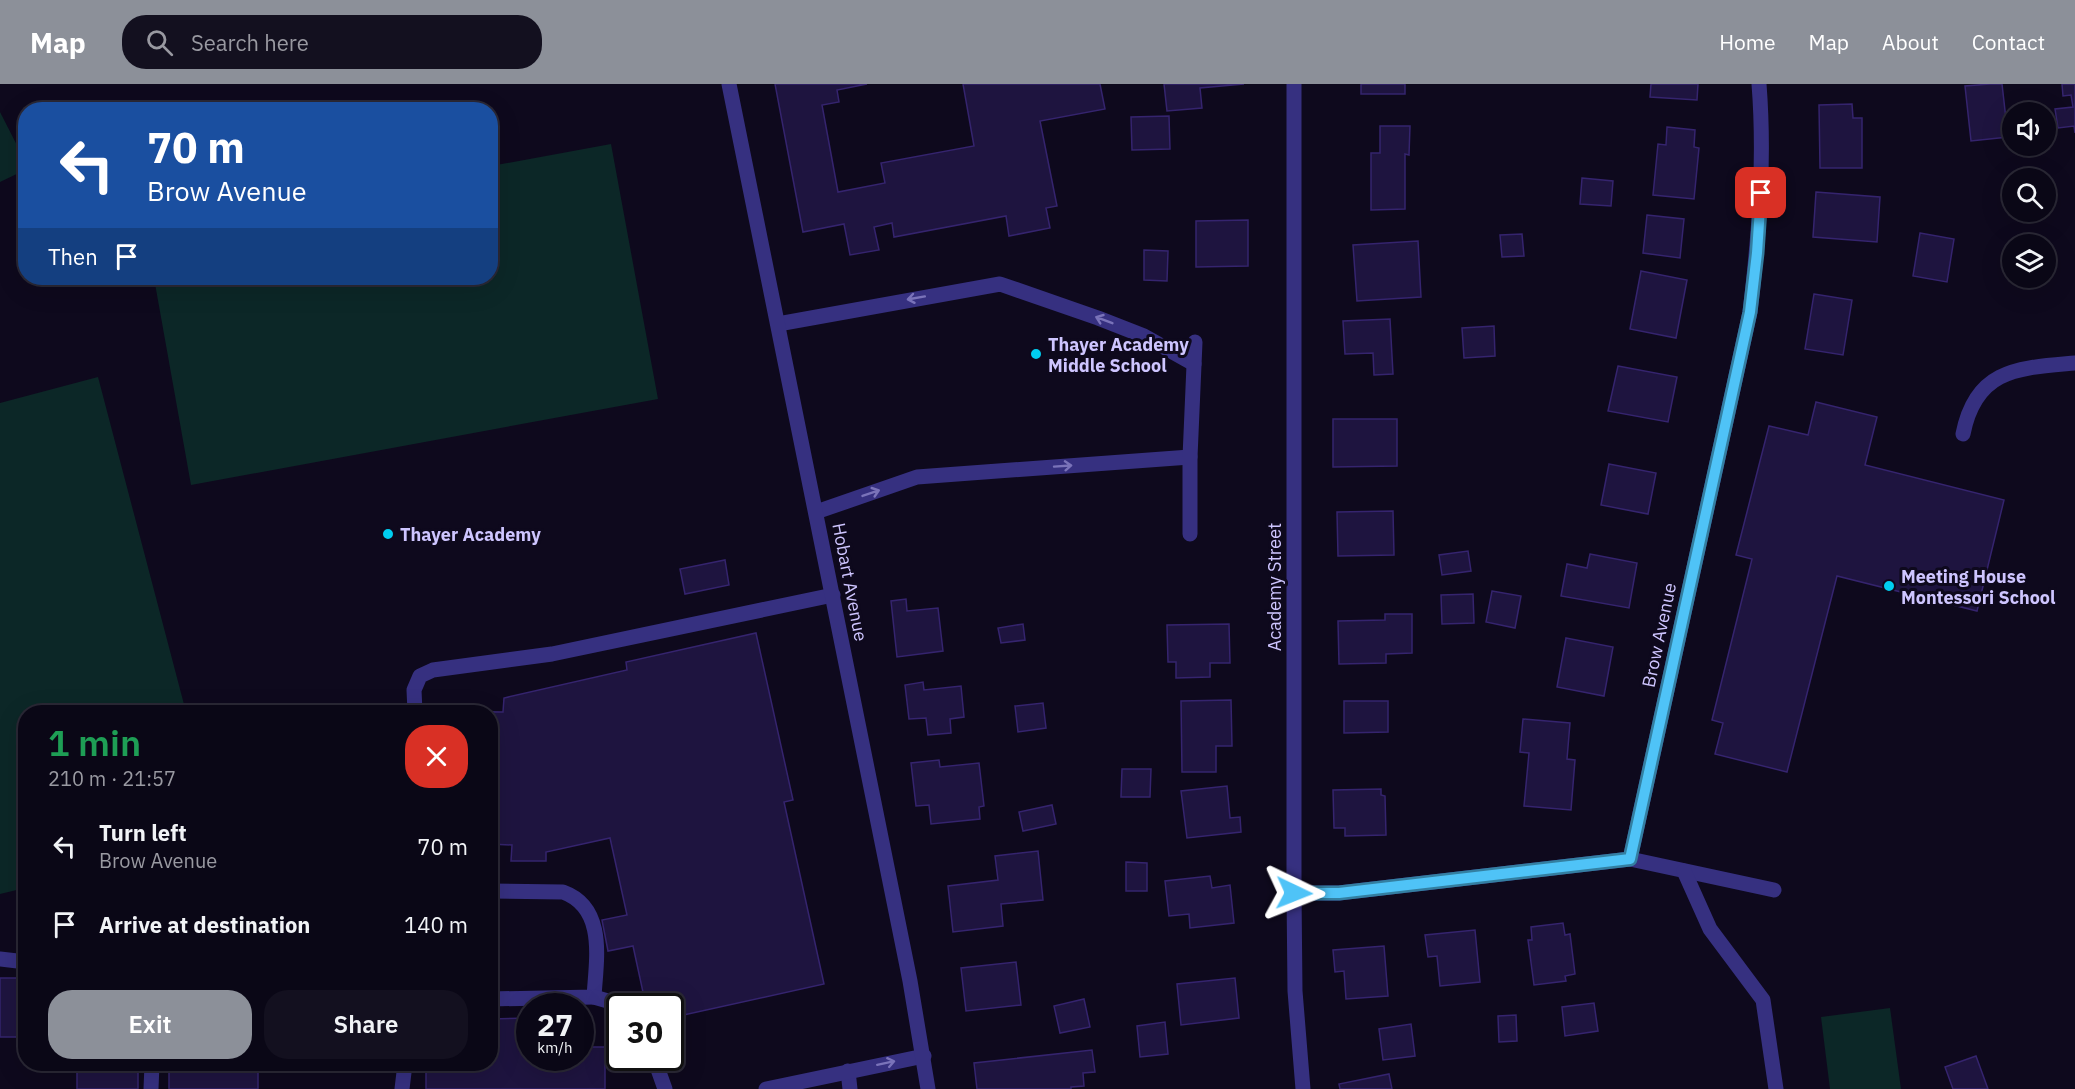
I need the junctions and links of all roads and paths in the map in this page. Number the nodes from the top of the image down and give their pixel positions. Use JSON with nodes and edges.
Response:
{"nodes":[{"id":1,"x":729,"y":84,"type":"edge"},
{"id":2,"x":1294,"y":84,"type":"edge"},
{"id":3,"x":1759,"y":84,"type":"edge"},
{"id":4,"x":778,"y":324,"type":"junction"},
{"id":5,"x":1195,"y":342,"type":"dead end"},
{"id":6,"x":2075,"y":363,"type":"edge"},
{"id":7,"x":1194,"y":364,"type":"junction"},
{"id":8,"x":1963,"y":434,"type":"dead end"},
{"id":9,"x":1190,"y":457,"type":"junction"},
{"id":10,"x":816,"y":512,"type":"junction"},
{"id":11,"x":1190,"y":534,"type":"dead end"},
{"id":12,"x":833,"y":595,"type":"junction"},
{"id":13,"x":415,"y":705,"type":"edge"},
{"id":14,"x":1630,"y":859,"type":"junction"},
{"id":15,"x":1684,"y":871,"type":"junction"},
{"id":16,"x":1774,"y":890,"type":"dead end"},
{"id":17,"x":498,"y":891,"type":"edge"},
{"id":18,"x":1294,"y":893,"type":"junction"},
{"id":19,"x":0,"y":959,"type":"edge"},
{"id":20,"x":18,"y":961,"type":"edge"},
{"id":21,"x":594,"y":998,"type":"joint"},
{"id":22,"x":498,"y":999,"type":"edge"},
{"id":23,"x":516,"y":999,"type":"edge"},
{"id":24,"x":606,"y":1001,"type":"edge"},
{"id":25,"x":924,"y":1056,"type":"junction"},
{"id":26,"x":152,"y":1071,"type":"edge"},
{"id":27,"x":404,"y":1071,"type":"edge"},
{"id":28,"x":659,"y":1071,"type":"edge"},
{"id":29,"x":848,"y":1071,"type":"junction"},
{"id":30,"x":151,"y":1089,"type":"edge"},
{"id":31,"x":402,"y":1089,"type":"edge"},
{"id":32,"x":665,"y":1089,"type":"edge"},
{"id":33,"x":766,"y":1089,"type":"edge"},
{"id":34,"x":850,"y":1089,"type":"edge"},
{"id":35,"x":928,"y":1089,"type":"edge"},
{"id":36,"x":1303,"y":1089,"type":"edge"},
{"id":37,"x":1776,"y":1089,"type":"edge"}],
"edges":[{"from":1,"to":4,"type":"street","name":"Hobart Avenue"},
{"from":2,"to":18,"type":"street","name":"Academy Street"},
{"from":3,"to":14,"type":"street","name":"Brow Avenue"},
{"from":7,"to":4,"type":"street","one_way":true},
{"from":4,"to":10,"type":"street","name":"Hobart Avenue"},
{"from":5,"to":7,"type":"street"},
{"from":6,"to":8,"type":"street"},
{"from":7,"to":9,"type":"street"},
{"from":10,"to":9,"type":"street","one_way":true},
{"from":9,"to":11,"type":"street"},
{"from":10,"to":12,"type":"street","name":"Hobart Avenue"},
{"from":12,"to":13,"type":"street"},
{"from":12,"to":25,"type":"street","name":"Hobart Avenue"},
{"from":14,"to":15,"type":"street"},
{"from":14,"to":18,"type":"street"},
{"from":15,"to":16,"type":"street"},
{"from":15,"to":37,"type":"street"},
{"from":17,"to":21,"type":"street"},
{"from":18,"to":36,"type":"street","name":"Academy Street"},
{"from":19,"to":20,"type":"street"},
{"from":21,"to":24,"type":"street"},
{"from":22,"to":23,"type":"street"},
{"from":29,"to":25,"type":"street","one_way":true},
{"from":25,"to":35,"type":"street","name":"Hobart Avenue"},
{"from":26,"to":30,"type":"street"},
{"from":27,"to":31,"type":"street"},
{"from":28,"to":32,"type":"street"},
{"from":29,"to":33,"type":"street"},
{"from":29,"to":34,"type":"street"}]}
